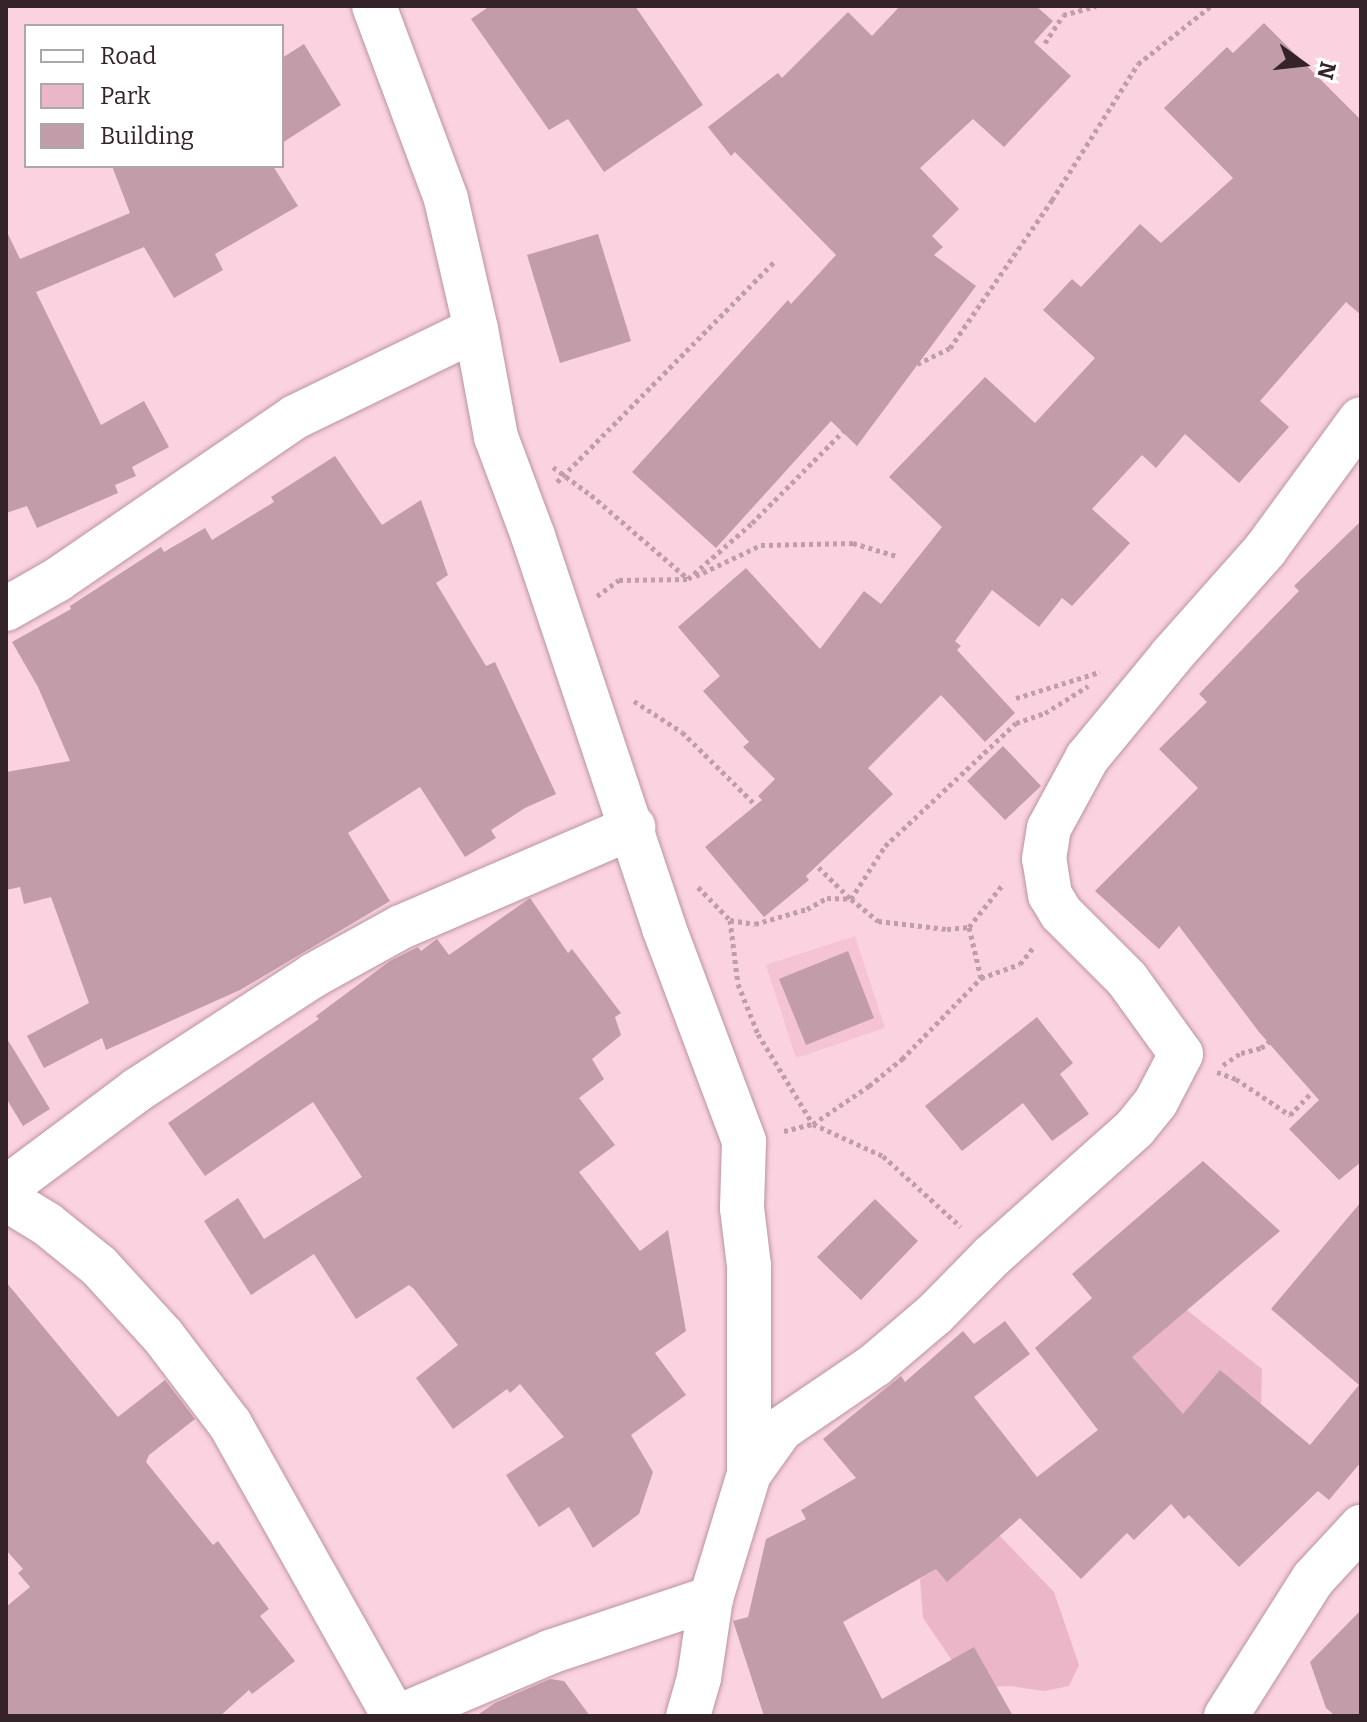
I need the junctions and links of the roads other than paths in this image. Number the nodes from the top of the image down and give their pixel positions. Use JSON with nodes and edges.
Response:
{"nodes":[{"id":1,"x":374,"y":6,"type":"edge"},
{"id":2,"x":476,"y":329,"type":"junction"},
{"id":3,"x":1361,"y":419,"type":"edge"},
{"id":4,"x":6,"y":609,"type":"edge"},
{"id":5,"x":633,"y":827,"type":"junction"},
{"id":6,"x":6,"y":1188,"type":"edge"},
{"id":7,"x":6,"y":1199,"type":"edge"},
{"id":8,"x":749,"y":1474,"type":"junction"},
{"id":9,"x":1361,"y":1527,"type":"edge"},
{"id":10,"x":711,"y":1598,"type":"junction"},
{"id":11,"x":699,"y":1703,"type":"edge"},
{"id":12,"x":394,"y":1716,"type":"edge"},
{"id":13,"x":400,"y":1716,"type":"edge"},
{"id":14,"x":1226,"y":1716,"type":"edge"}],
"edges":[{"from":1,"to":2,"type":"street"},
{"from":2,"to":4,"type":"street"},
{"from":2,"to":5,"type":"street"},
{"from":3,"to":8,"type":"street"},
{"from":5,"to":6,"type":"street"},
{"from":5,"to":8,"type":"street"},
{"from":7,"to":12,"type":"street"},
{"from":8,"to":10,"type":"street"},
{"from":9,"to":14,"type":"street"},
{"from":10,"to":11,"type":"street"},
{"from":10,"to":13,"type":"street"}]}
